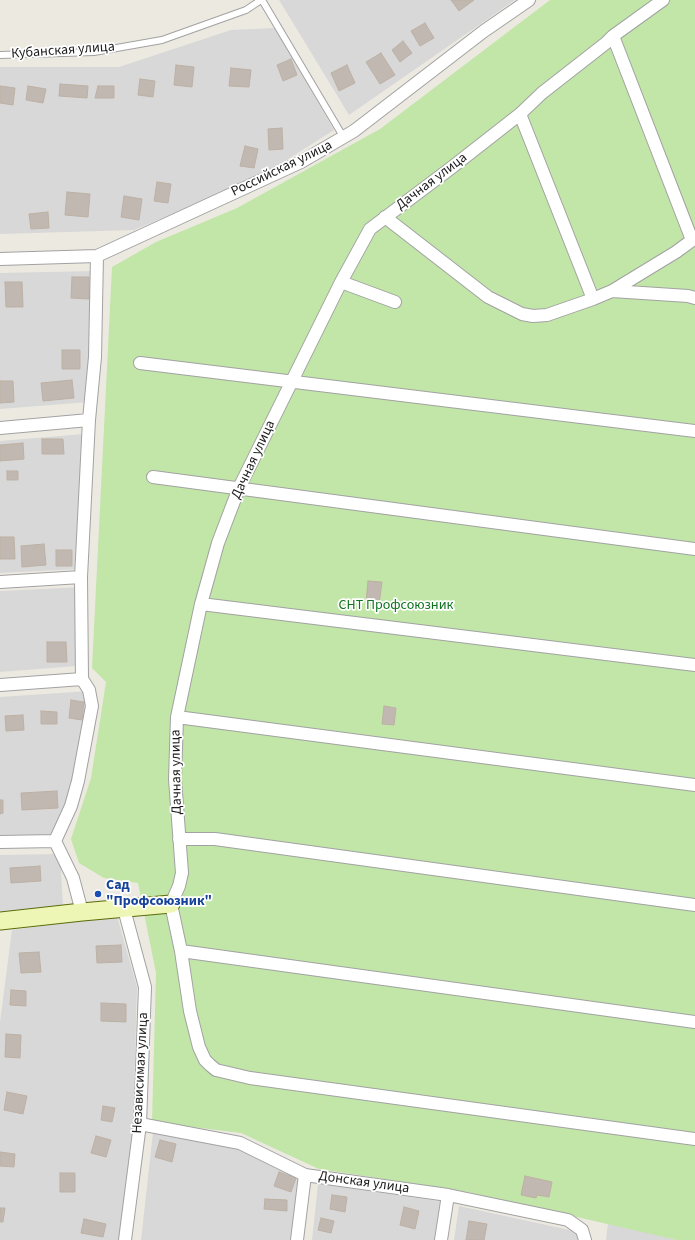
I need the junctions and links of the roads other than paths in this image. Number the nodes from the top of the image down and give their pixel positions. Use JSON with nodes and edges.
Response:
{"nodes":[{"id":1,"x":261,"y":0,"type":"edge"},
{"id":2,"x":529,"y":0,"type":"edge"},
{"id":3,"x":663,"y":0,"type":"edge"},
{"id":4,"x":613,"y":36,"type":"junction"},
{"id":5,"x":0,"y":55,"type":"edge"},
{"id":6,"x":520,"y":114,"type":"junction"},
{"id":7,"x":344,"y":138,"type":"junction"},
{"id":8,"x":385,"y":217,"type":"junction"},
{"id":9,"x":694,"y":239,"type":"edge"},
{"id":10,"x":97,"y":256,"type":"junction"},
{"id":11,"x":0,"y":259,"type":"edge"},
{"id":12,"x":341,"y":282,"type":"junction"},
{"id":13,"x":612,"y":291,"type":"junction"},
{"id":14,"x":695,"y":298,"type":"edge"},
{"id":15,"x":593,"y":299,"type":"junction"},
{"id":16,"x":395,"y":302,"type":"dead end"},
{"id":17,"x":140,"y":363,"type":"dead end"},
{"id":18,"x":291,"y":382,"type":"junction"},
{"id":19,"x":89,"y":420,"type":"junction"},
{"id":20,"x":0,"y":428,"type":"edge"},
{"id":21,"x":695,"y":431,"type":"edge"},
{"id":22,"x":153,"y":477,"type":"dead end"},
{"id":23,"x":239,"y":488,"type":"junction"},
{"id":24,"x":695,"y":549,"type":"edge"},
{"id":25,"x":81,"y":577,"type":"junction"},
{"id":26,"x":0,"y":582,"type":"edge"},
{"id":27,"x":201,"y":604,"type":"junction"},
{"id":28,"x":695,"y":665,"type":"edge"},
{"id":29,"x":82,"y":679,"type":"junction"},
{"id":30,"x":0,"y":685,"type":"edge"},
{"id":31,"x":177,"y":717,"type":"junction"},
{"id":32,"x":695,"y":785,"type":"edge"},
{"id":33,"x":179,"y":839,"type":"junction"},
{"id":34,"x":55,"y":841,"type":"junction"},
{"id":35,"x":0,"y":842,"type":"edge"},
{"id":36,"x":171,"y":904,"type":"junction"},
{"id":37,"x":695,"y":905,"type":"edge"},
{"id":38,"x":124,"y":908,"type":"junction"},
{"id":39,"x":82,"y":912,"type":"junction"},
{"id":40,"x":0,"y":921,"type":"edge"},
{"id":41,"x":181,"y":951,"type":"junction"},
{"id":42,"x":695,"y":1022,"type":"edge"},
{"id":43,"x":140,"y":1124,"type":"junction"},
{"id":44,"x":695,"y":1139,"type":"edge"},
{"id":45,"x":305,"y":1175,"type":"junction"},
{"id":46,"x":448,"y":1195,"type":"junction"},
{"id":47,"x":125,"y":1240,"type":"edge"},
{"id":48,"x":297,"y":1240,"type":"edge"},
{"id":49,"x":441,"y":1240,"type":"edge"},
{"id":50,"x":585,"y":1240,"type":"edge"}],
"edges":[{"from":1,"to":5,"type":"lane","name":"Кубанская улица"},
{"from":1,"to":7,"type":"lane"},
{"from":2,"to":7,"type":"street","name":"Российская улица"},
{"from":3,"to":4,"type":"street","name":"Дачная улица"},
{"from":4,"to":6,"type":"street","name":"Дачная улица"},
{"from":4,"to":9,"type":"street"},
{"from":6,"to":8,"type":"street","name":"Дачная улица"},
{"from":6,"to":15,"type":"street"},
{"from":7,"to":10,"type":"street","name":"Российская улица"},
{"from":8,"to":12,"type":"street","name":"Дачная улица"},
{"from":8,"to":15,"type":"street"},
{"from":9,"to":13,"type":"street"},
{"from":10,"to":11,"type":"street","name":"Российская улица"},
{"from":10,"to":19,"type":"street"},
{"from":12,"to":16,"type":"street"},
{"from":12,"to":18,"type":"street","name":"Дачная улица"},
{"from":13,"to":14,"type":"street"},
{"from":13,"to":15,"type":"street"},
{"from":17,"to":18,"type":"street"},
{"from":18,"to":21,"type":"street"},
{"from":18,"to":23,"type":"street","name":"Дачная улица"},
{"from":19,"to":20,"type":"street"},
{"from":19,"to":25,"type":"street"},
{"from":22,"to":23,"type":"street"},
{"from":23,"to":24,"type":"street"},
{"from":23,"to":27,"type":"street","name":"Дачная улица"},
{"from":25,"to":26,"type":"street"},
{"from":25,"to":29,"type":"street"},
{"from":27,"to":28,"type":"street"},
{"from":27,"to":31,"type":"street","name":"Дачная улица"},
{"from":29,"to":30,"type":"street"},
{"from":29,"to":34,"type":"street"},
{"from":31,"to":32,"type":"street"},
{"from":31,"to":33,"type":"street","name":"Дачная улица"},
{"from":33,"to":36,"type":"street","name":"Дачная улица"},
{"from":33,"to":37,"type":"street"},
{"from":34,"to":35,"type":"street"},
{"from":34,"to":39,"type":"street"},
{"from":36,"to":38,"type":"street"},
{"from":36,"to":41,"type":"street"},
{"from":38,"to":39,"type":"street"},
{"from":38,"to":43,"type":"street","name":"Независимая улица"},
{"from":39,"to":40,"type":"street"},
{"from":41,"to":42,"type":"street"},
{"from":41,"to":44,"type":"street"},
{"from":43,"to":45,"type":"street","name":"Донская улица"},
{"from":43,"to":47,"type":"street","name":"Независимая улица"},
{"from":45,"to":46,"type":"street","name":"Донская улица"},
{"from":45,"to":48,"type":"street"},
{"from":46,"to":49,"type":"street"},
{"from":46,"to":50,"type":"street","name":"Донская улица"}]}
